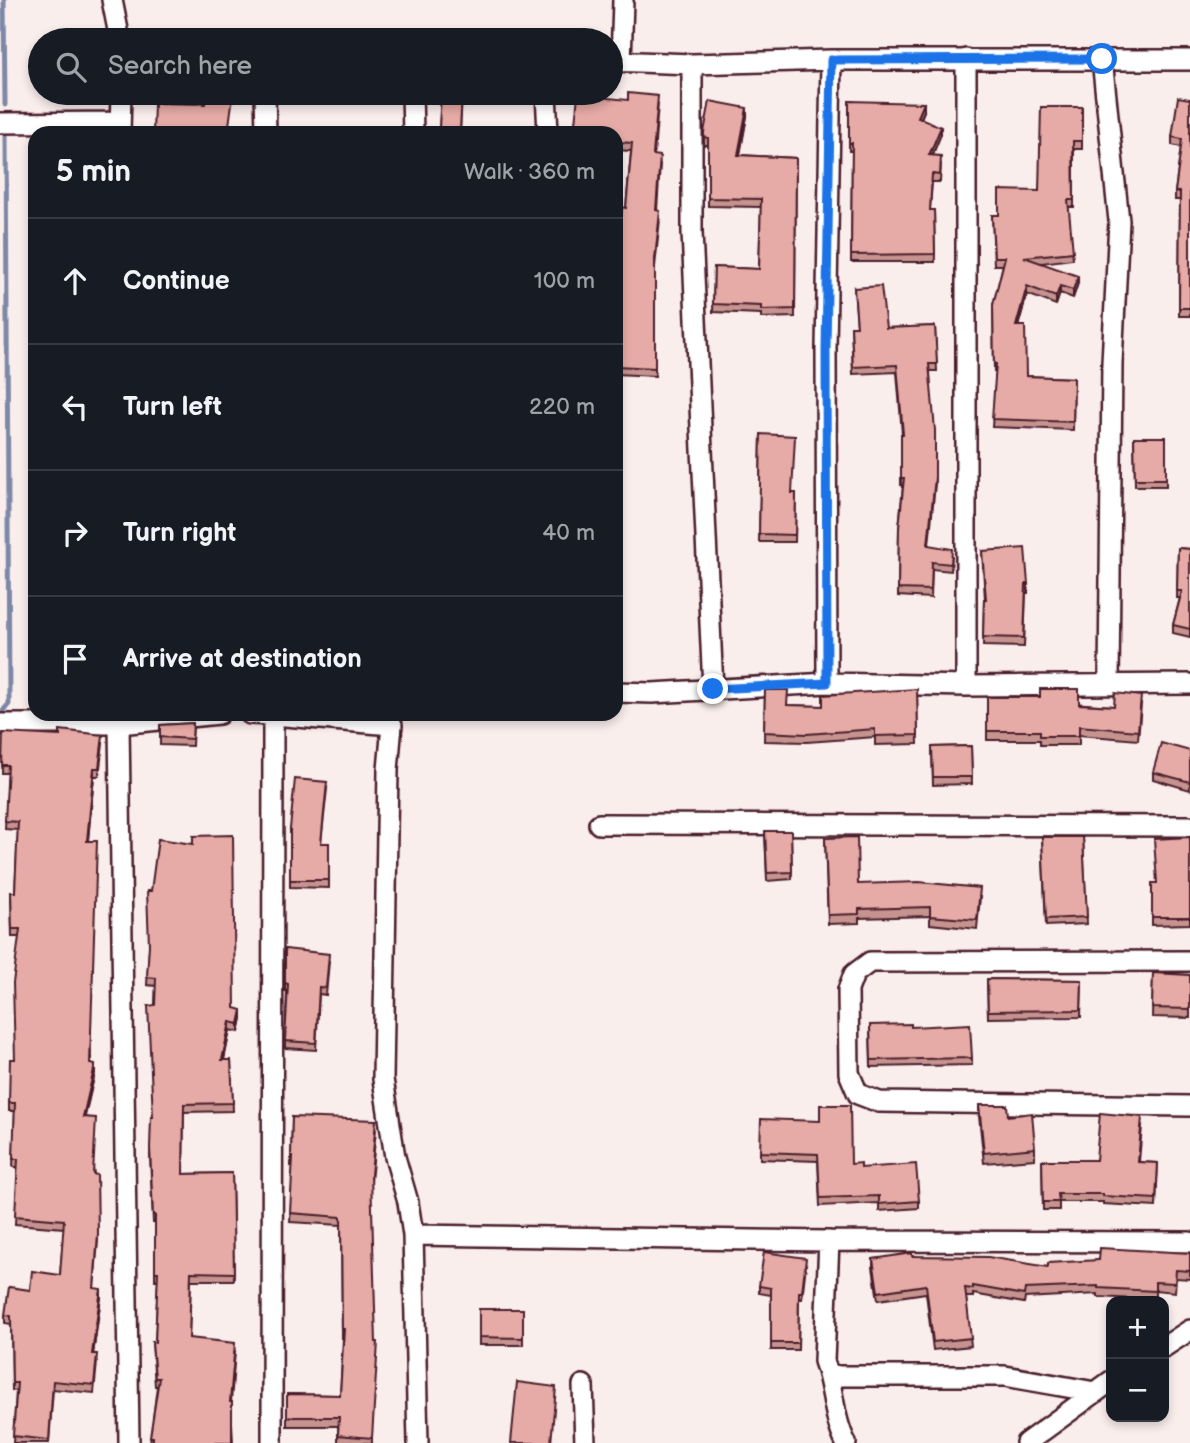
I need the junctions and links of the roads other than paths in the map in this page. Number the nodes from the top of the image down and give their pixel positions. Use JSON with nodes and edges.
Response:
{"nodes":[{"id":1,"x":112,"y":0,"type":"edge"},
{"id":2,"x":623,"y":0,"type":"edge"},
{"id":3,"x":118,"y":28,"type":"edge"},
{"id":4,"x":620,"y":28,"type":"edge"},
{"id":5,"x":966,"y":59,"type":"junction"},
{"id":6,"x":1102,"y":59,"type":"junction"},
{"id":7,"x":831,"y":60,"type":"junction"},
{"id":8,"x":1190,"y":60,"type":"edge"},
{"id":9,"x":623,"y":62,"type":"edge"},
{"id":10,"x":692,"y":64,"type":"junction"},
{"id":11,"x":121,"y":105,"type":"edge"},
{"id":12,"x":265,"y":105,"type":"edge"},
{"id":13,"x":412,"y":105,"type":"edge"},
{"id":14,"x":547,"y":105,"type":"edge"},
{"id":15,"x":0,"y":123,"type":"edge"},
{"id":16,"x":72,"y":126,"type":"edge"},
{"id":17,"x":120,"y":126,"type":"edge"},
{"id":18,"x":266,"y":126,"type":"edge"},
{"id":19,"x":413,"y":126,"type":"edge"},
{"id":20,"x":548,"y":126,"type":"edge"},
{"id":21,"x":827,"y":683,"type":"junction"},
{"id":22,"x":1109,"y":683,"type":"junction"},
{"id":23,"x":1190,"y":684,"type":"edge"},
{"id":24,"x":965,"y":686,"type":"junction"},
{"id":25,"x":713,"y":689,"type":"junction"},
{"id":26,"x":623,"y":692,"type":"edge"},
{"id":27,"x":28,"y":721,"type":"edge"},
{"id":28,"x":72,"y":721,"type":"edge"},
{"id":29,"x":149,"y":721,"type":"edge"},
{"id":30,"x":272,"y":721,"type":"edge"},
{"id":31,"x":393,"y":721,"type":"edge"},
{"id":32,"x":0,"y":724,"type":"edge"},
{"id":33,"x":119,"y":724,"type":"junction"},
{"id":34,"x":599,"y":824,"type":"dead end"},
{"id":35,"x":1190,"y":826,"type":"edge"},
{"id":36,"x":1190,"y":961,"type":"edge"},
{"id":37,"x":1190,"y":1106,"type":"edge"},
{"id":38,"x":413,"y":1236,"type":"junction"},
{"id":39,"x":829,"y":1241,"type":"junction"},
{"id":40,"x":1190,"y":1242,"type":"edge"},
{"id":41,"x":1190,"y":1330,"type":"edge"},
{"id":42,"x":1169,"y":1344,"type":"edge"},
{"id":43,"x":829,"y":1374,"type":"junction"},
{"id":44,"x":583,"y":1385,"type":"dead end"},
{"id":45,"x":1103,"y":1387,"type":"edge"},
{"id":46,"x":129,"y":1443,"type":"edge"},
{"id":47,"x":272,"y":1443,"type":"edge"},
{"id":48,"x":418,"y":1443,"type":"edge"},
{"id":49,"x":585,"y":1443,"type":"edge"},
{"id":50,"x":846,"y":1443,"type":"edge"},
{"id":51,"x":1026,"y":1443,"type":"edge"}],
"edges":[{"from":1,"to":3,"type":"street"},
{"from":2,"to":4,"type":"street"},
{"from":5,"to":6,"type":"street"},
{"from":5,"to":7,"type":"street"},
{"from":5,"to":24,"type":"street"},
{"from":6,"to":8,"type":"street"},
{"from":6,"to":22,"type":"street"},
{"from":7,"to":10,"type":"street"},
{"from":7,"to":21,"type":"street"},
{"from":9,"to":10,"type":"street"},
{"from":10,"to":25,"type":"street"},
{"from":11,"to":17,"type":"street"},
{"from":12,"to":18,"type":"street"},
{"from":13,"to":19,"type":"street"},
{"from":14,"to":20,"type":"street"},
{"from":15,"to":16,"type":"street"},
{"from":21,"to":24,"type":"street"},
{"from":21,"to":25,"type":"street"},
{"from":22,"to":23,"type":"street"},
{"from":22,"to":24,"type":"street"},
{"from":25,"to":26,"type":"street"},
{"from":27,"to":32,"type":"street"},
{"from":28,"to":33,"type":"street"},
{"from":29,"to":33,"type":"street"},
{"from":30,"to":47,"type":"street"},
{"from":31,"to":38,"type":"street"},
{"from":33,"to":46,"type":"street"},
{"from":34,"to":35,"type":"street"},
{"from":36,"to":37,"type":"street"},
{"from":38,"to":39,"type":"street"},
{"from":38,"to":48,"type":"street"},
{"from":39,"to":40,"type":"street"},
{"from":39,"to":43,"type":"street"},
{"from":41,"to":42,"type":"street"},
{"from":43,"to":45,"type":"street"},
{"from":43,"to":50,"type":"street"},
{"from":44,"to":49,"type":"street"},
{"from":45,"to":51,"type":"street"}]}
